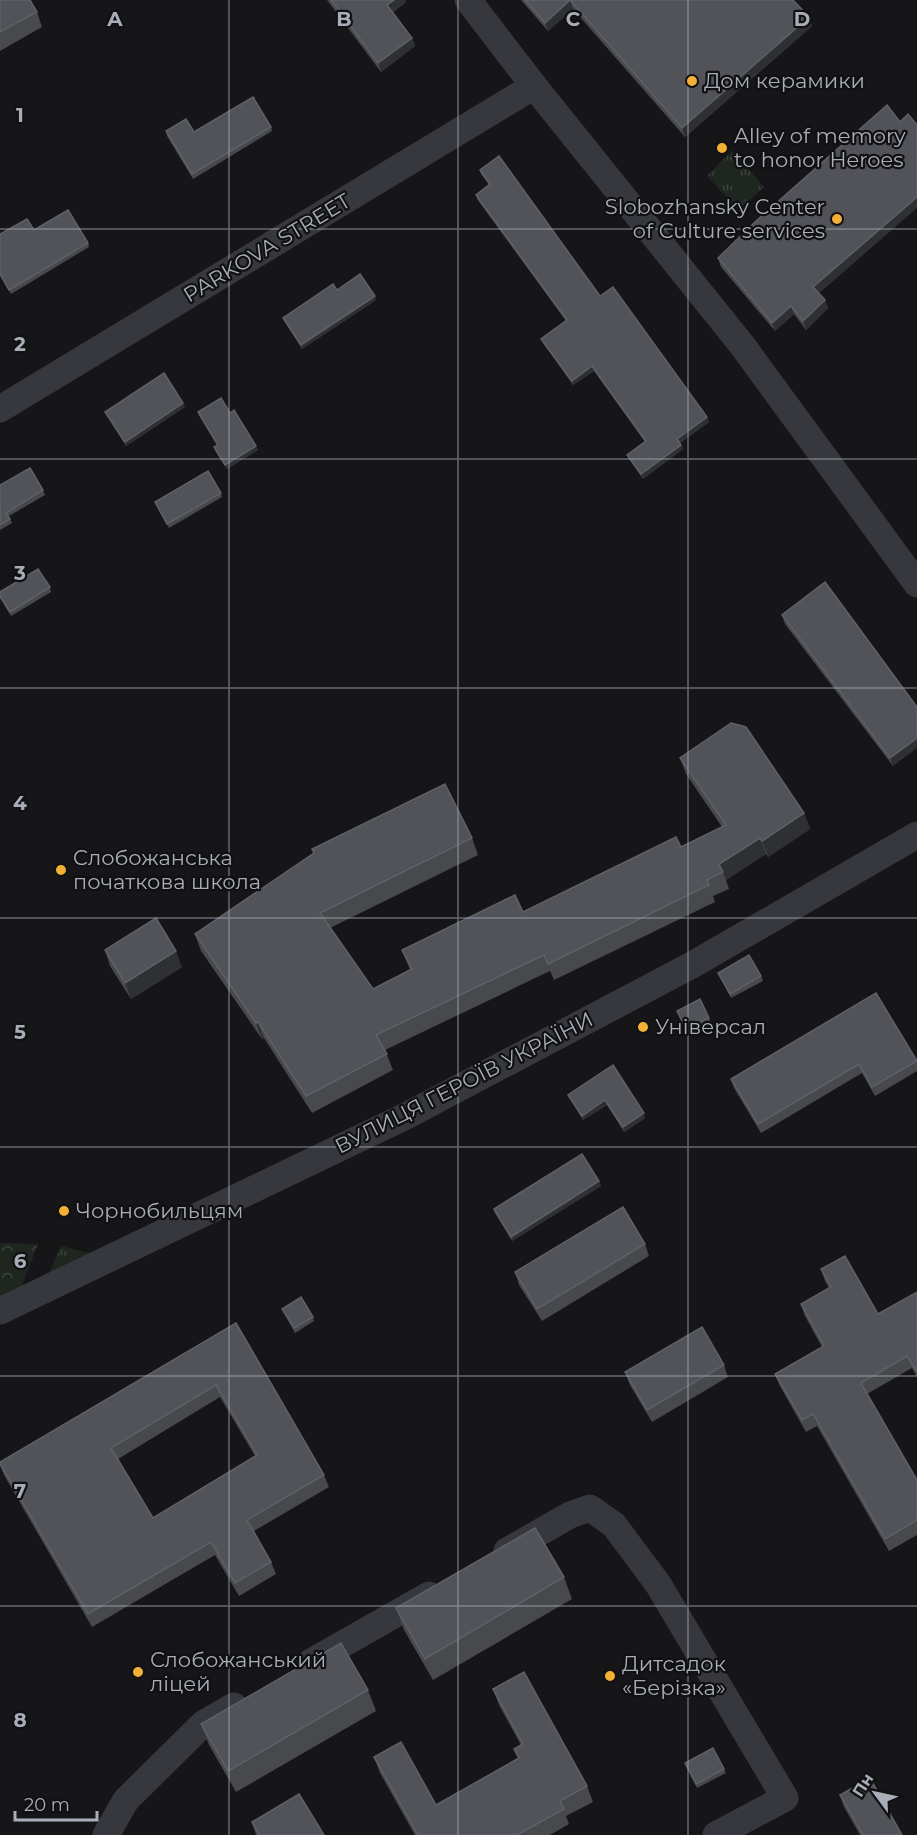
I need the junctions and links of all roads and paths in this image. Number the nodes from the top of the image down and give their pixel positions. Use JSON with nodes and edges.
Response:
{"nodes":[{"id":1,"x":468,"y":0,"type":"edge"},
{"id":2,"x":534,"y":87,"type":"junction"},
{"id":3,"x":0,"y":407,"type":"edge"},
{"id":4,"x":917,"y":584,"type":"edge"},
{"id":5,"x":917,"y":835,"type":"edge"},
{"id":6,"x":0,"y":1311,"type":"edge"},
{"id":7,"x":489,"y":1561,"type":"edge"},
{"id":8,"x":448,"y":1584,"type":"edge"},
{"id":9,"x":285,"y":1677,"type":"edge"},
{"id":10,"x":254,"y":1695,"type":"edge"},
{"id":11,"x":106,"y":1835,"type":"edge"},
{"id":12,"x":716,"y":1835,"type":"edge"}],
"edges":[{"from":1,"to":2,"type":"street"},
{"from":2,"to":3,"type":"street","name":"PARKOVA STREET"},
{"from":2,"to":4,"type":"street"},
{"from":5,"to":6,"type":"street","name":"ВУЛИЦЯ ГЕРОЇВ УКРАЇНИ"},
{"from":7,"to":12,"type":"street"},
{"from":8,"to":9,"type":"street"},
{"from":10,"to":11,"type":"street"}]}
